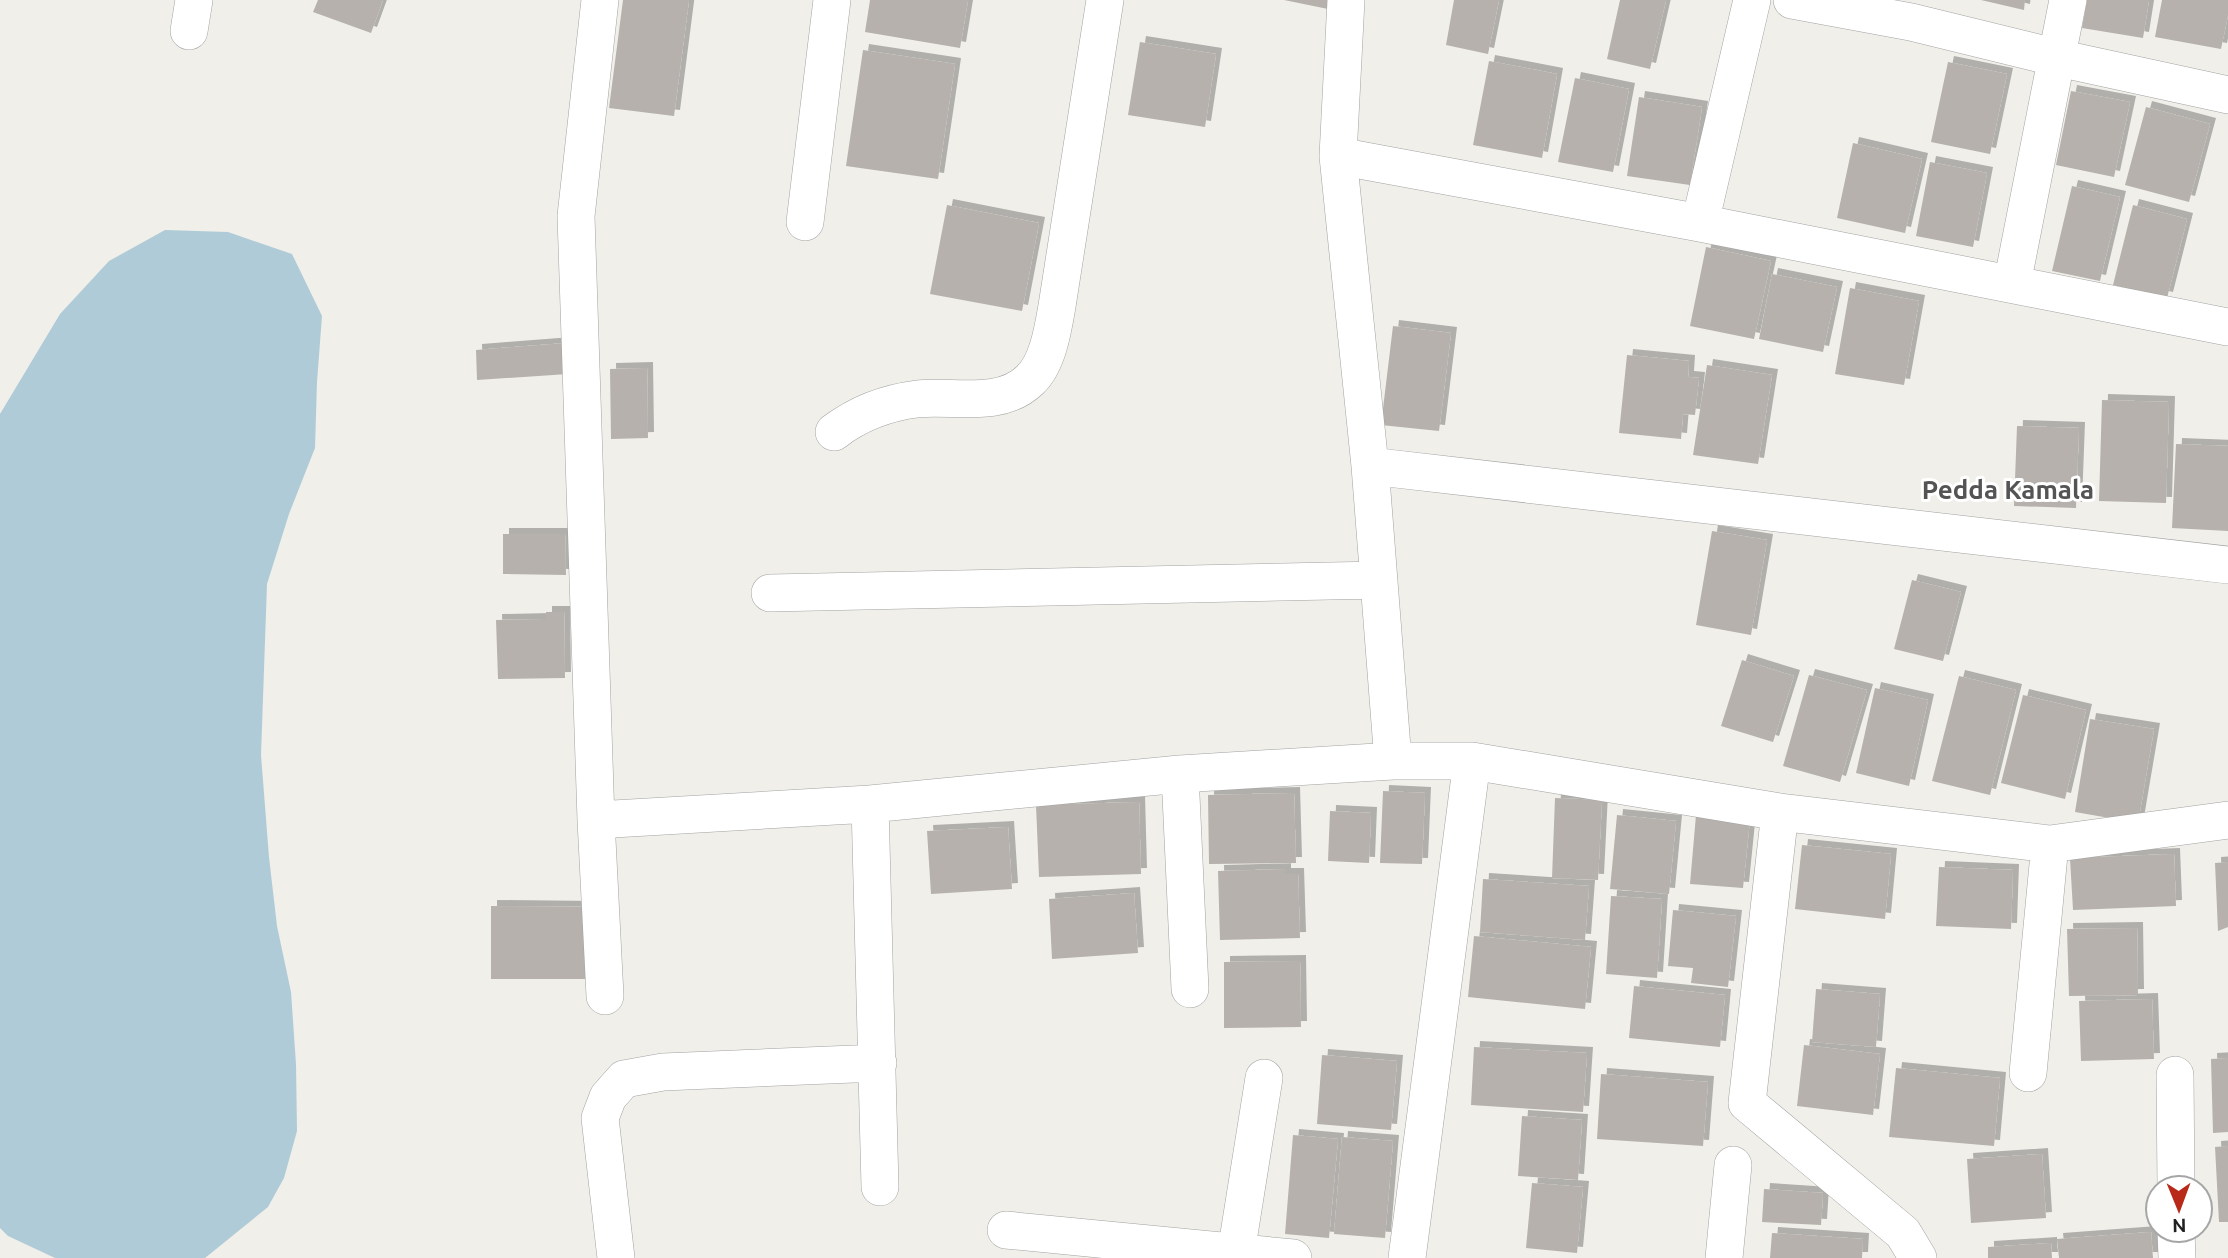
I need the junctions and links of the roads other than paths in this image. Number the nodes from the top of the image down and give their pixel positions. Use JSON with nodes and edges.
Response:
{"nodes":[{"id":1,"x":600,"y":0,"type":"edge"},
{"id":2,"x":832,"y":0,"type":"edge"},
{"id":3,"x":1105,"y":0,"type":"edge"},
{"id":4,"x":1346,"y":0,"type":"edge"},
{"id":5,"x":1752,"y":0,"type":"edge"},
{"id":6,"x":1792,"y":0,"type":"edge"},
{"id":7,"x":2068,"y":0,"type":"edge"},
{"id":8,"x":1913,"y":11,"type":"edge"},
{"id":9,"x":2058,"y":58,"type":"junction"},
{"id":10,"x":2228,"y":95,"type":"edge"},
{"id":11,"x":1338,"y":156,"type":"junction"},
{"id":12,"x":805,"y":222,"type":"dead end"},
{"id":13,"x":1700,"y":223,"type":"junction"},
{"id":14,"x":2012,"y":284,"type":"junction"},
{"id":15,"x":2228,"y":327,"type":"edge"},
{"id":16,"x":834,"y":432,"type":"dead end"},
{"id":17,"x":1370,"y":466,"type":"junction"},
{"id":18,"x":2228,"y":565,"type":"edge"},
{"id":19,"x":1379,"y":580,"type":"junction"},
{"id":20,"x":770,"y":593,"type":"dead end"},
{"id":21,"x":1393,"y":761,"type":"junction"},
{"id":22,"x":1472,"y":761,"type":"junction"},
{"id":23,"x":1180,"y":774,"type":"junction"},
{"id":24,"x":870,"y":804,"type":"junction"},
{"id":25,"x":1780,"y":812,"type":"junction"},
{"id":26,"x":596,"y":820,"type":"junction"},
{"id":27,"x":2228,"y":820,"type":"edge"},
{"id":28,"x":2050,"y":844,"type":"junction"},
{"id":29,"x":1190,"y":989,"type":"dead end"},
{"id":30,"x":605,"y":996,"type":"dead end"},
{"id":31,"x":878,"y":1063,"type":"junction"},
{"id":32,"x":2028,"y":1073,"type":"dead end"},
{"id":33,"x":2175,"y":1075,"type":"dead end"},
{"id":34,"x":1264,"y":1078,"type":"dead end"},
{"id":35,"x":1733,"y":1166,"type":"dead end"},
{"id":36,"x":2176,"y":1174,"type":"edge"},
{"id":37,"x":880,"y":1188,"type":"dead end"},
{"id":38,"x":1006,"y":1230,"type":"dead end"},
{"id":39,"x":1236,"y":1253,"type":"junction"},
{"id":40,"x":616,"y":1258,"type":"edge"},
{"id":41,"x":1293,"y":1258,"type":"edge"},
{"id":42,"x":1407,"y":1258,"type":"edge"},
{"id":43,"x":1724,"y":1258,"type":"edge"},
{"id":44,"x":1918,"y":1258,"type":"edge"}],
"edges":[{"from":1,"to":26,"type":"street"},
{"from":2,"to":12,"type":"street"},
{"from":3,"to":16,"type":"street"},
{"from":4,"to":11,"type":"street"},
{"from":5,"to":13,"type":"street"},
{"from":6,"to":8,"type":"street"},
{"from":7,"to":9,"type":"street"},
{"from":8,"to":9,"type":"street"},
{"from":9,"to":10,"type":"street"},
{"from":9,"to":14,"type":"street"},
{"from":11,"to":13,"type":"street"},
{"from":11,"to":17,"type":"street"},
{"from":13,"to":14,"type":"street"},
{"from":14,"to":15,"type":"street"},
{"from":17,"to":18,"type":"street"},
{"from":17,"to":19,"type":"street"},
{"from":19,"to":20,"type":"street"},
{"from":19,"to":21,"type":"street"},
{"from":21,"to":22,"type":"street"},
{"from":21,"to":23,"type":"street"},
{"from":22,"to":25,"type":"street"},
{"from":22,"to":42,"type":"street"},
{"from":23,"to":24,"type":"street"},
{"from":23,"to":29,"type":"street"},
{"from":24,"to":26,"type":"street"},
{"from":24,"to":31,"type":"street"},
{"from":25,"to":28,"type":"street"},
{"from":25,"to":44,"type":"street"},
{"from":26,"to":30,"type":"street"},
{"from":27,"to":28,"type":"street"},
{"from":28,"to":32,"type":"street"},
{"from":31,"to":37,"type":"street"},
{"from":31,"to":40,"type":"street"},
{"from":33,"to":36,"type":"street"},
{"from":34,"to":39,"type":"street"},
{"from":35,"to":43,"type":"street"},
{"from":38,"to":39,"type":"street"},
{"from":39,"to":41,"type":"street"}]}
